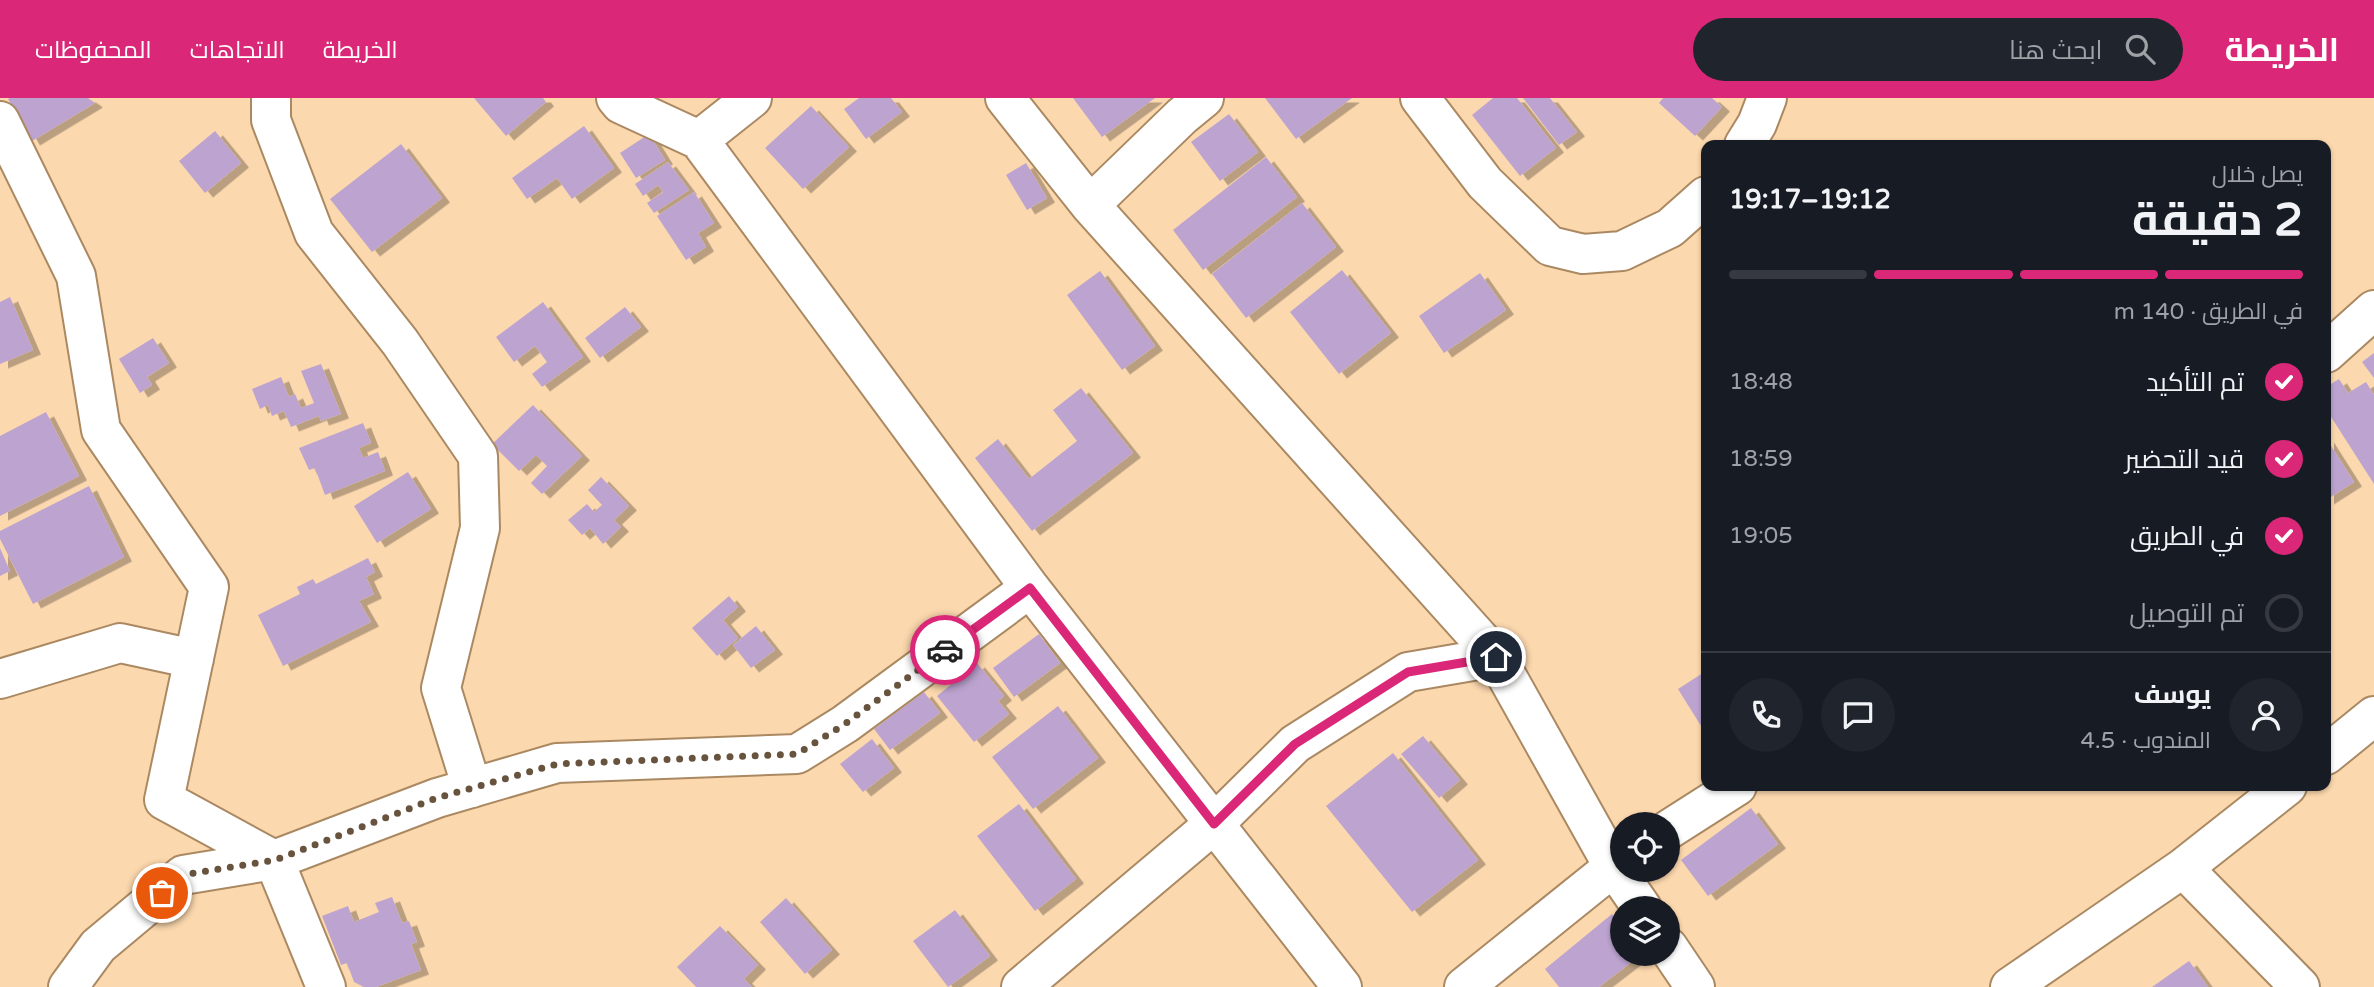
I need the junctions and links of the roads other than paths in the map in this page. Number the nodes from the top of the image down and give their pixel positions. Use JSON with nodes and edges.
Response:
{"nodes":[{"id":1,"x":271,"y":98,"type":"edge"},
{"id":2,"x":616,"y":98,"type":"edge"},
{"id":3,"x":752,"y":98,"type":"edge"},
{"id":4,"x":1005,"y":98,"type":"edge"},
{"id":5,"x":1204,"y":98,"type":"edge"},
{"id":6,"x":1420,"y":98,"type":"edge"},
{"id":7,"x":1768,"y":98,"type":"edge"},
{"id":8,"x":0,"y":121,"type":"edge"},
{"id":9,"x":699,"y":140,"type":"junction"},
{"id":10,"x":1747,"y":140,"type":"edge"},
{"id":11,"x":1701,"y":200,"type":"edge"},
{"id":12,"x":1090,"y":205,"type":"junction"},
{"id":13,"x":2374,"y":310,"type":"edge"},
{"id":14,"x":2331,"y":349,"type":"edge"},
{"id":15,"x":1030,"y":588,"type":"junction"},
{"id":16,"x":1496,"y":657,"type":"junction"},
{"id":17,"x":194,"y":659,"type":"junction"},
{"id":18,"x":0,"y":679,"type":"edge"},
{"id":19,"x":2374,"y":716,"type":"edge"},
{"id":20,"x":2331,"y":751,"type":"edge"},
{"id":21,"x":472,"y":788,"type":"junction"},
{"id":22,"x":1729,"y":791,"type":"edge"},
{"id":23,"x":2281,"y":791,"type":"edge"},
{"id":24,"x":1680,"y":822,"type":"edge"},
{"id":25,"x":1214,"y":824,"type":"junction"},
{"id":26,"x":1610,"y":849,"type":"edge"},
{"id":27,"x":275,"y":860,"type":"junction"},
{"id":28,"x":2183,"y":868,"type":"junction"},
{"id":29,"x":1610,"y":869,"type":"edge"},
{"id":30,"x":1680,"y":965,"type":"edge"},
{"id":31,"x":68,"y":987,"type":"edge"},
{"id":32,"x":326,"y":987,"type":"edge"},
{"id":33,"x":1021,"y":987,"type":"edge"},
{"id":34,"x":1342,"y":987,"type":"edge"},
{"id":35,"x":1464,"y":987,"type":"edge"},
{"id":36,"x":1695,"y":987,"type":"edge"},
{"id":37,"x":2010,"y":987,"type":"edge"},
{"id":38,"x":2300,"y":987,"type":"edge"}],
"edges":[{"from":1,"to":21,"type":"street"},
{"from":2,"to":9,"type":"street"},
{"from":3,"to":9,"type":"street"},
{"from":4,"to":12,"type":"street"},
{"from":5,"to":12,"type":"street"},
{"from":6,"to":11,"type":"street"},
{"from":7,"to":10,"type":"street"},
{"from":8,"to":17,"type":"street"},
{"from":9,"to":15,"type":"street"},
{"from":12,"to":16,"type":"street"},
{"from":13,"to":14,"type":"street"},
{"from":15,"to":21,"type":"street"},
{"from":15,"to":25,"type":"street"},
{"from":16,"to":25,"type":"street"},
{"from":16,"to":26,"type":"street"},
{"from":17,"to":18,"type":"street"},
{"from":17,"to":27,"type":"street"},
{"from":19,"to":20,"type":"street"},
{"from":21,"to":27,"type":"street"},
{"from":22,"to":24,"type":"street"},
{"from":23,"to":28,"type":"street"},
{"from":25,"to":33,"type":"street"},
{"from":25,"to":34,"type":"street"},
{"from":27,"to":31,"type":"street"},
{"from":27,"to":32,"type":"street"},
{"from":28,"to":37,"type":"street"},
{"from":28,"to":38,"type":"street"},
{"from":29,"to":35,"type":"street"},
{"from":30,"to":36,"type":"street"}]}
